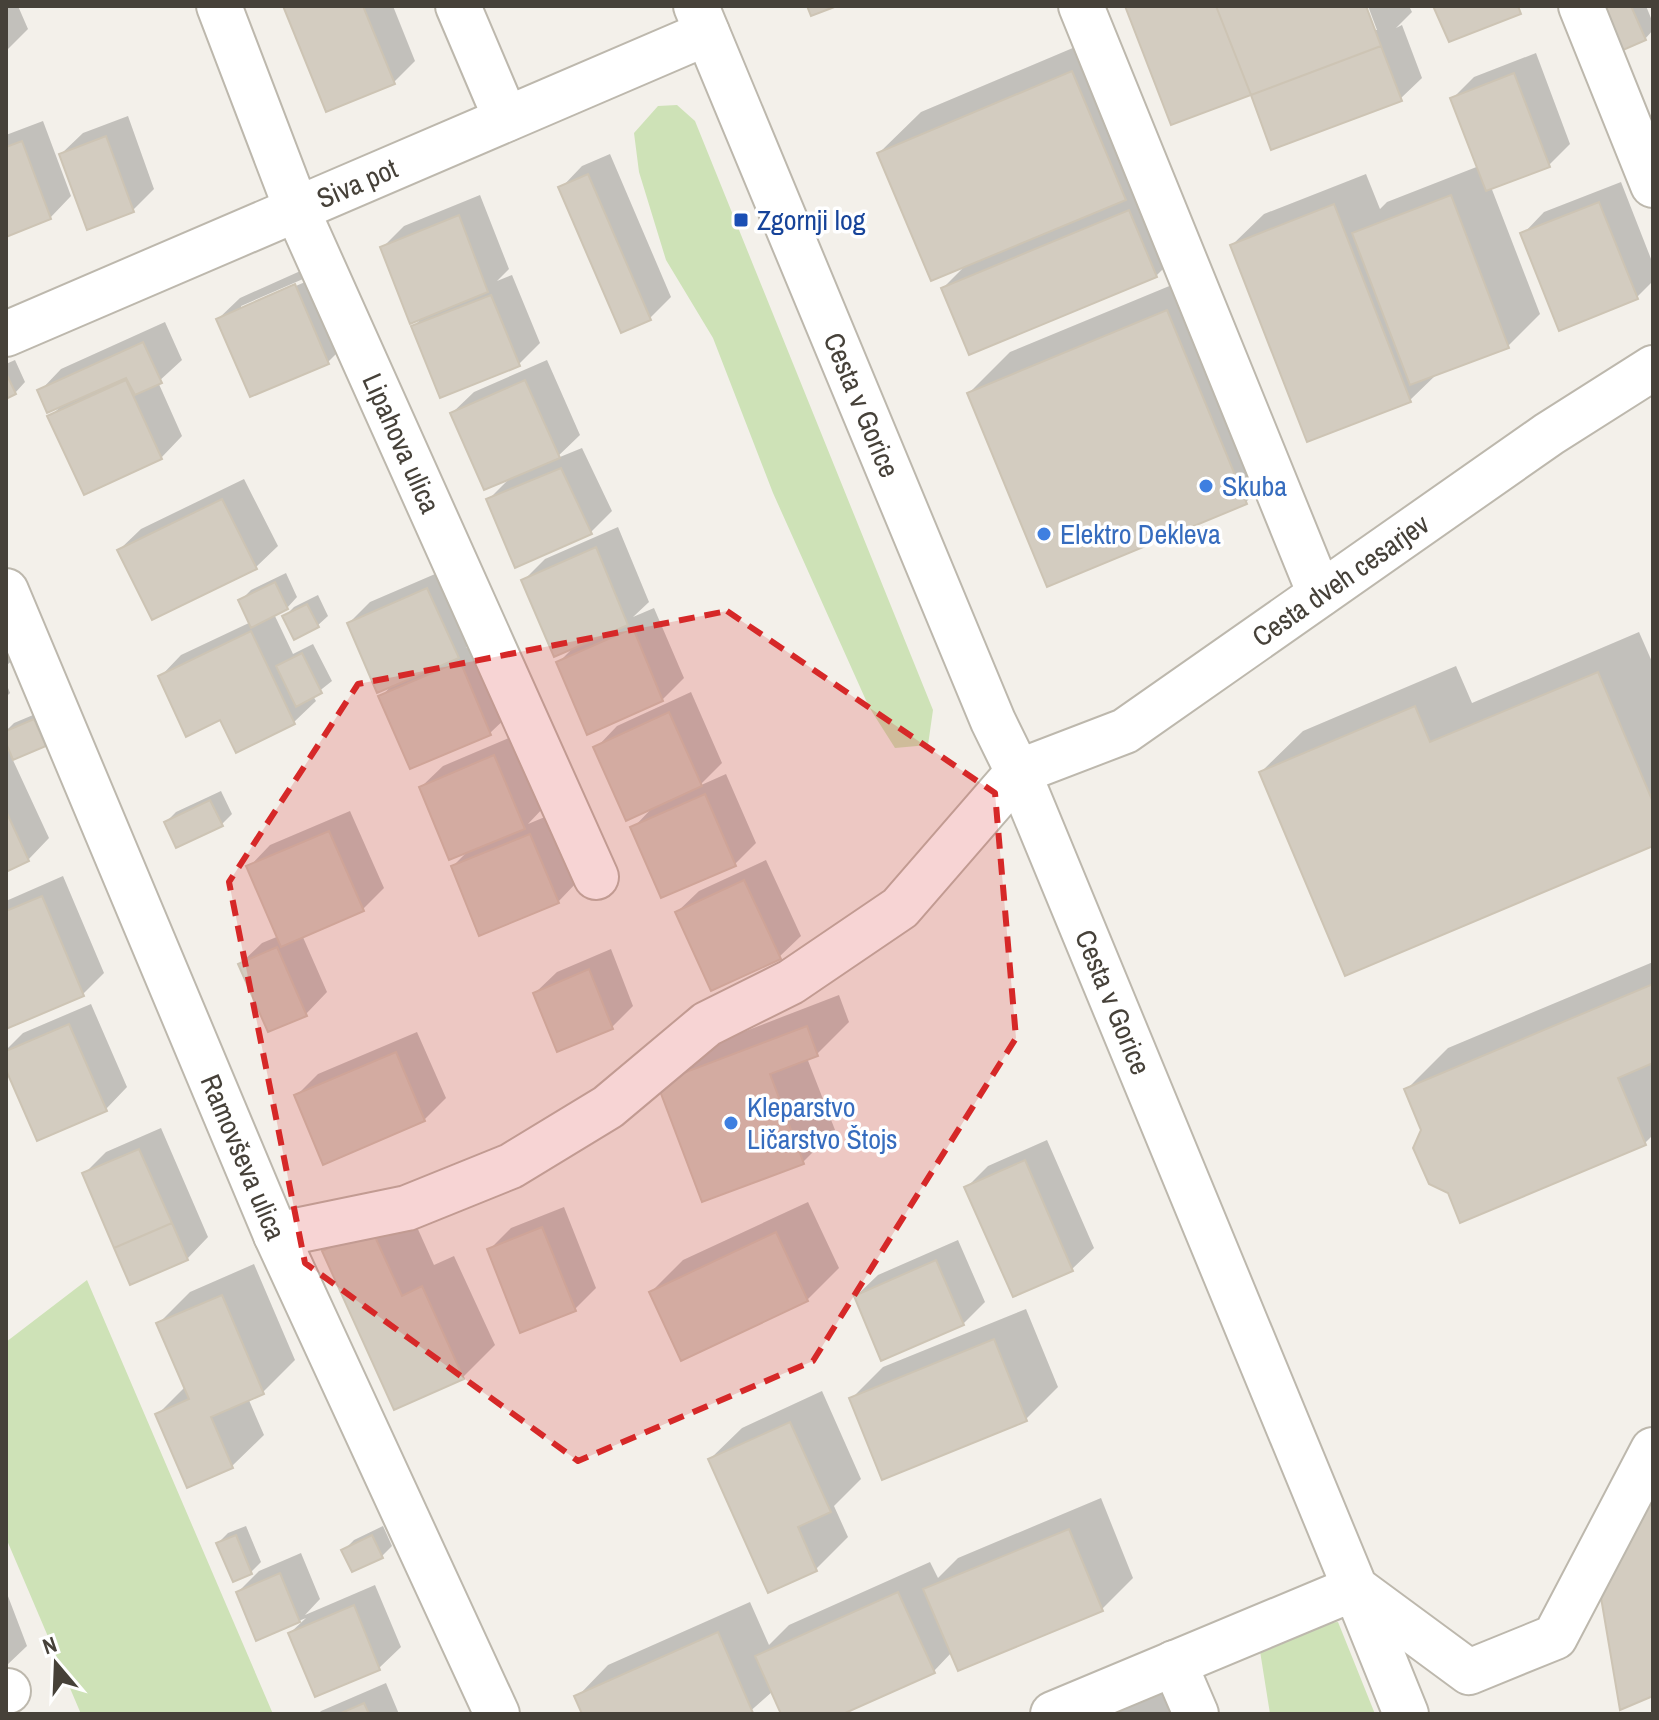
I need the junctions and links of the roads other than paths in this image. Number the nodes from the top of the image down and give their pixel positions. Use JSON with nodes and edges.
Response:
{"nodes":[{"id":1,"x":219,"y":6,"type":"edge"},
{"id":2,"x":458,"y":6,"type":"edge"},
{"id":3,"x":1081,"y":6,"type":"edge"},
{"id":4,"x":1581,"y":6,"type":"edge"},
{"id":5,"x":701,"y":19,"type":"edge"},
{"id":6,"x":506,"y":119,"type":"junction"},
{"id":7,"x":1653,"y":185,"type":"edge"},
{"id":8,"x":297,"y":210,"type":"junction"},
{"id":9,"x":6,"y":334,"type":"edge"},
{"id":10,"x":1653,"y":368,"type":"edge"},
{"id":11,"x":6,"y":591,"type":"edge"},
{"id":12,"x":1320,"y":594,"type":"junction"},
{"id":13,"x":1018,"y":772,"type":"junction"},
{"id":14,"x":596,"y":877,"type":"dead end"},
{"id":15,"x":276,"y":1235,"type":"junction"},
{"id":16,"x":1653,"y":1450,"type":"edge"},
{"id":17,"x":1355,"y":1588,"type":"junction"},
{"id":18,"x":1174,"y":1663,"type":"junction"},
{"id":19,"x":497,"y":1714,"type":"edge"},
{"id":20,"x":1053,"y":1714,"type":"edge"},
{"id":21,"x":1196,"y":1714,"type":"edge"},
{"id":22,"x":1406,"y":1714,"type":"edge"}],
"edges":[{"from":1,"to":8,"type":"street","name":"Lipahova ulica"},
{"from":2,"to":6,"type":"street"},
{"from":3,"to":12,"type":"street"},
{"from":4,"to":7,"type":"street"},
{"from":5,"to":6,"type":"street","name":"Siva pot"},
{"from":5,"to":13,"type":"street","name":"Cesta v Gorice"},
{"from":6,"to":8,"type":"street","name":"Siva pot"},
{"from":8,"to":9,"type":"street","name":"Siva pot"},
{"from":8,"to":14,"type":"street","name":"Lipahova ulica"},
{"from":10,"to":12,"type":"street","name":"Cesta dveh cesarjev"},
{"from":11,"to":15,"type":"street","name":"Ramovševa ulica"},
{"from":12,"to":13,"type":"street","name":"Cesta dveh cesarjev"},
{"from":13,"to":15,"type":"street"},
{"from":13,"to":17,"type":"street","name":"Cesta v Gorice"},
{"from":15,"to":19,"type":"street","name":"Ramovševa ulica"},
{"from":16,"to":17,"type":"street"},
{"from":17,"to":18,"type":"street"},
{"from":17,"to":22,"type":"street","name":"Cesta v Gorice"},
{"from":18,"to":20,"type":"street"},
{"from":18,"to":21,"type":"street"}]}
